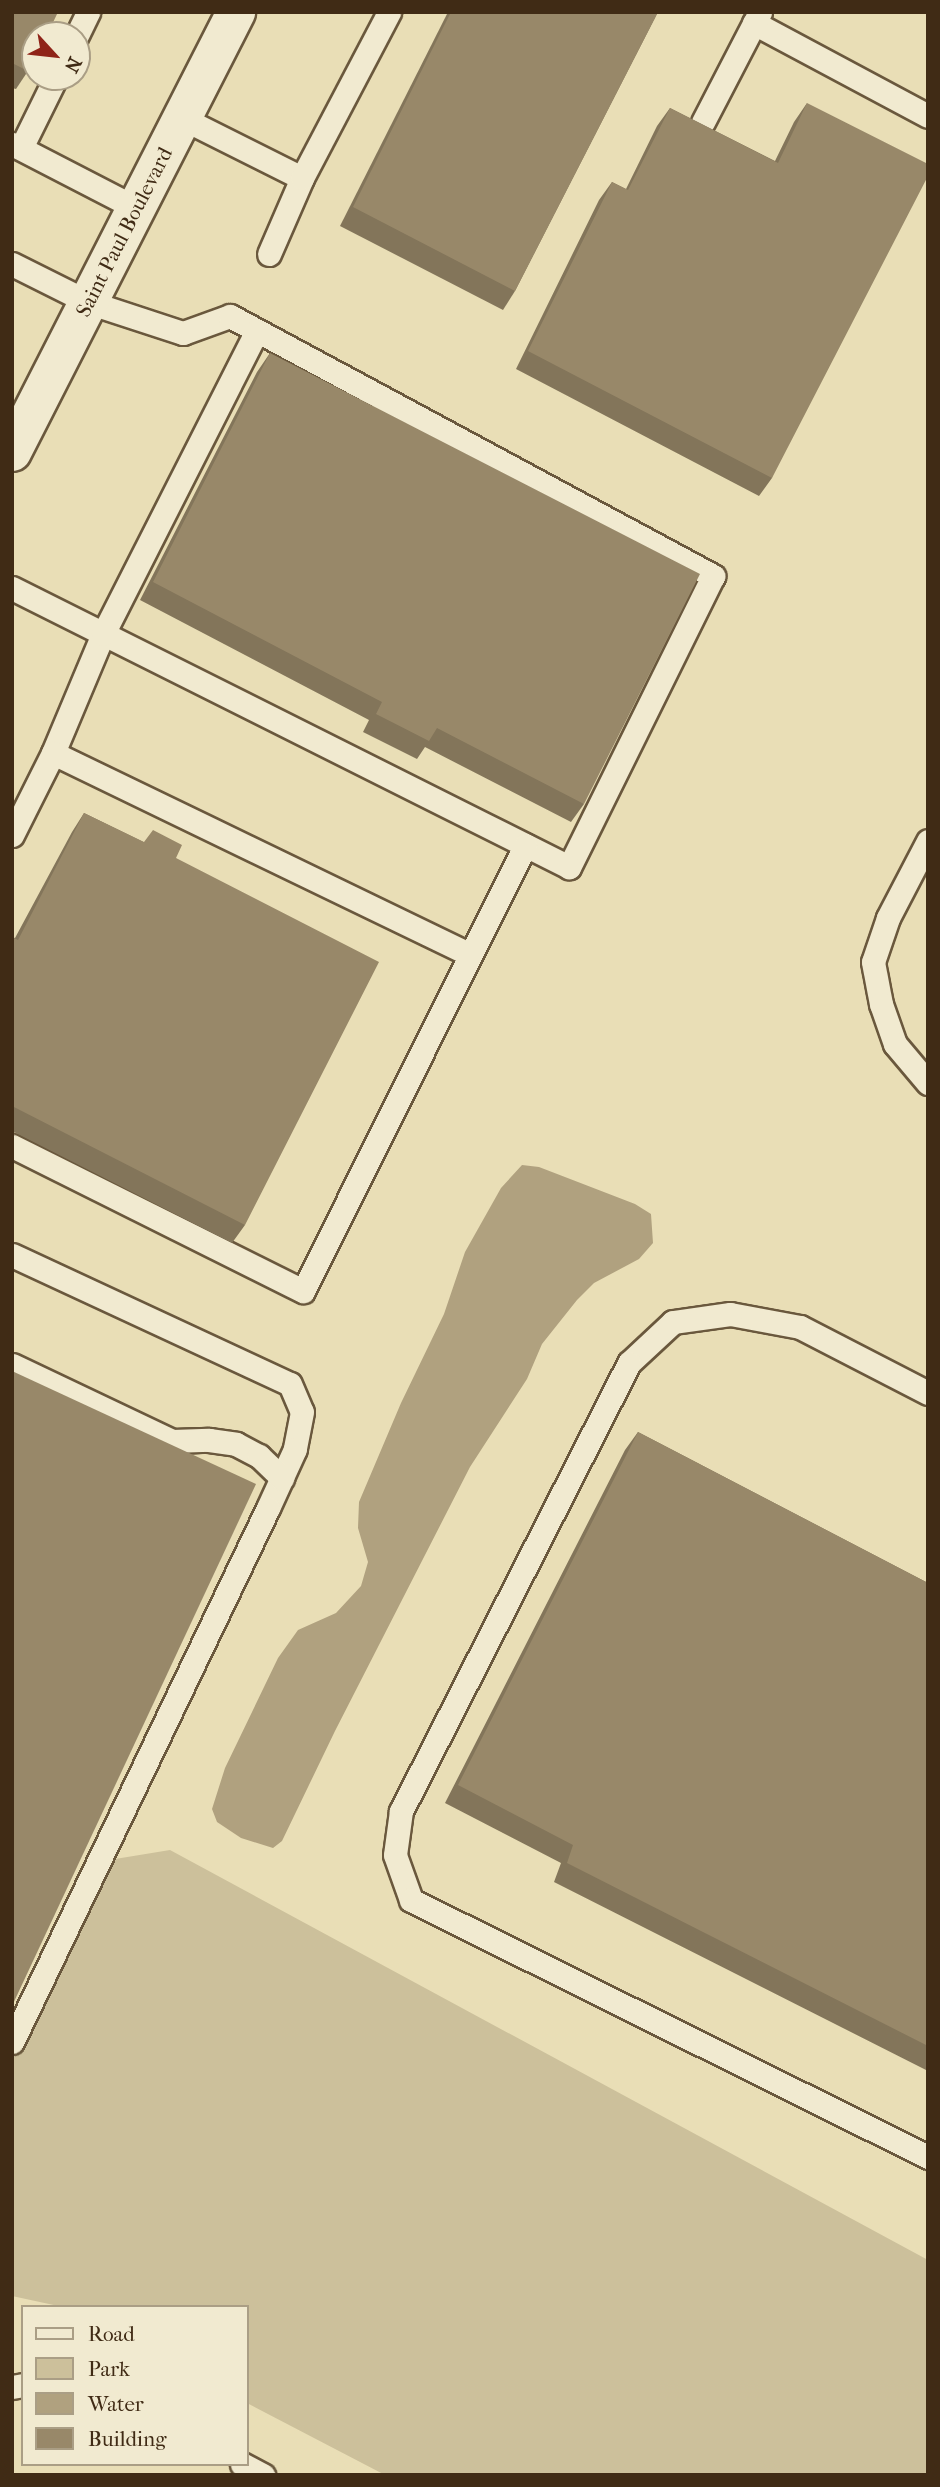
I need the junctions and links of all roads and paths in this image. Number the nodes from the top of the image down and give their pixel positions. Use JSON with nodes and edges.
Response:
{"nodes":[{"id":1,"x":236,"y":12,"type":"edge"},
{"id":2,"x":389,"y":12,"type":"edge"},
{"id":3,"x":757,"y":18,"type":"edge"},
{"id":4,"x":49,"y":91,"type":"edge"},
{"id":5,"x":928,"y":116,"type":"edge"},
{"id":6,"x":183,"y":118,"type":"junction"},
{"id":7,"x":703,"y":122,"type":"edge"},
{"id":8,"x":17,"y":146,"type":"edge"},
{"id":9,"x":302,"y":178,"type":"junction"},
{"id":10,"x":136,"y":208,"type":"junction"},
{"id":11,"x":269,"y":254,"type":"dead end"},
{"id":12,"x":12,"y":264,"type":"edge"},
{"id":13,"x":88,"y":302,"type":"junction"},
{"id":14,"x":257,"y":331,"type":"junction"},
{"id":15,"x":12,"y":452,"type":"edge"},
{"id":16,"x":12,"y":588,"type":"edge"},
{"id":17,"x":103,"y":634,"type":"junction"},
{"id":18,"x":53,"y":753,"type":"junction"},
{"id":19,"x":12,"y":835,"type":"edge"},
{"id":20,"x":928,"y":841,"type":"edge"},
{"id":21,"x":525,"y":845,"type":"junction"},
{"id":22,"x":470,"y":956,"type":"junction"},
{"id":23,"x":928,"y":1083,"type":"edge"},
{"id":24,"x":12,"y":1146,"type":"edge"},
{"id":25,"x":12,"y":1255,"type":"edge"},
{"id":26,"x":12,"y":1365,"type":"edge"},
{"id":27,"x":928,"y":1393,"type":"edge"},
{"id":28,"x":282,"y":1478,"type":"junction"},
{"id":29,"x":12,"y":2042,"type":"edge"},
{"id":30,"x":928,"y":2157,"type":"edge"},
{"id":31,"x":246,"y":2466,"type":"edge"},
{"id":32,"x":263,"y":2475,"type":"edge"}],
"edges":[{"from":1,"to":6,"type":"street","name":"Saint Paul Boulevard"},
{"from":2,"to":9,"type":"lane"},
{"from":3,"to":5,"type":"lane"},
{"from":3,"to":7,"type":"lane"},
{"from":4,"to":8,"type":"lane"},
{"from":6,"to":9,"type":"lane"},
{"from":6,"to":10,"type":"street","name":"Saint Paul Boulevard"},
{"from":8,"to":10,"type":"lane"},
{"from":9,"to":11,"type":"lane"},
{"from":10,"to":13,"type":"street","name":"Saint Paul Boulevard"},
{"from":12,"to":13,"type":"lane"},
{"from":13,"to":14,"type":"lane"},
{"from":13,"to":15,"type":"street","name":"Saint Paul Boulevard"},
{"from":14,"to":17,"type":"lane"},
{"from":14,"to":21,"type":"lane"},
{"from":16,"to":17,"type":"lane"},
{"from":17,"to":18,"type":"lane"},
{"from":17,"to":21,"type":"lane"},
{"from":18,"to":19,"type":"lane"},
{"from":18,"to":22,"type":"lane"},
{"from":20,"to":23,"type":"lane"},
{"from":21,"to":22,"type":"lane"},
{"from":22,"to":24,"type":"lane"},
{"from":25,"to":28,"type":"lane"},
{"from":26,"to":28,"type":"lane"},
{"from":27,"to":30,"type":"lane"},
{"from":28,"to":29,"type":"lane"},
{"from":31,"to":32,"type":"lane"}]}
